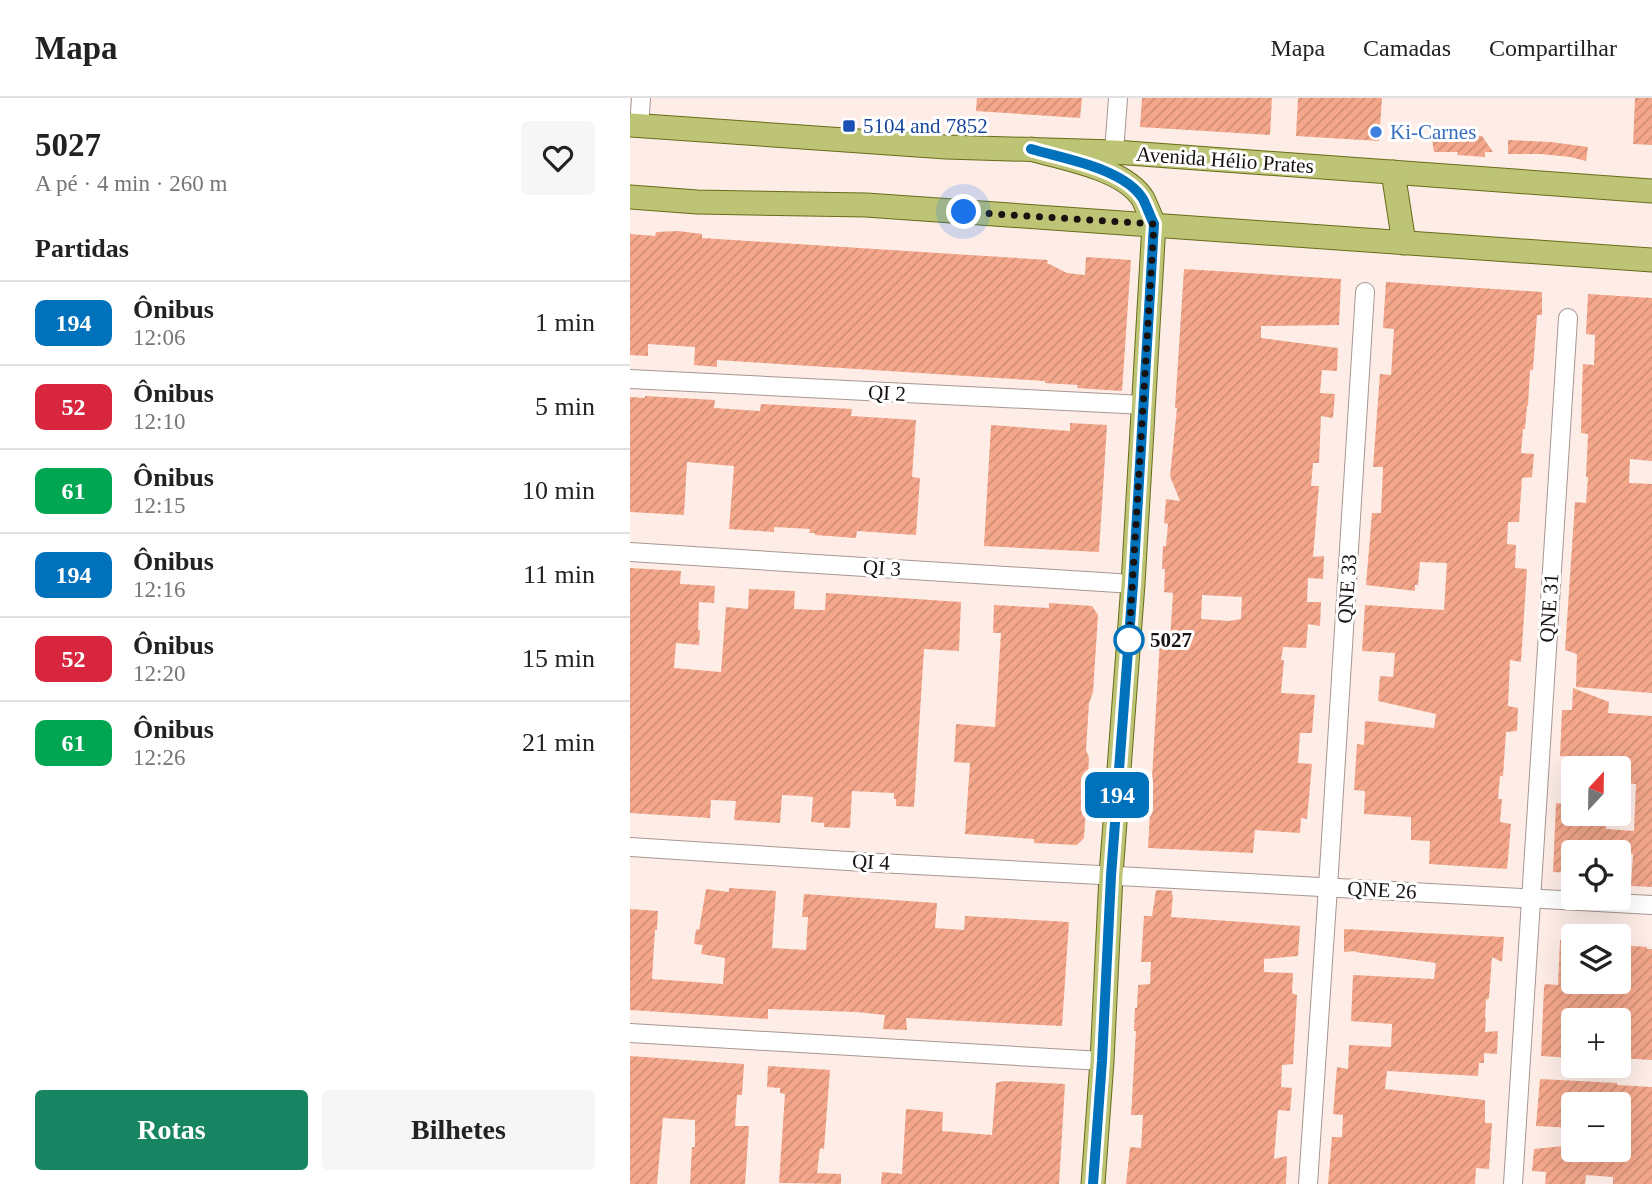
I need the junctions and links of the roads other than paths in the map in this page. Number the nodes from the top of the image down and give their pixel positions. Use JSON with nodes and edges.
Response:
{"nodes":[{"id":1,"x":641,"y":98,"type":"edge"},
{"id":2,"x":1118,"y":98,"type":"edge"},
{"id":3,"x":635,"y":125,"type":"edge"},
{"id":4,"x":1031,"y":149,"type":"junction"},
{"id":5,"x":1114,"y":152,"type":"junction"},
{"id":6,"x":1393,"y":172,"type":"junction"},
{"id":7,"x":1652,"y":191,"type":"edge"},
{"id":8,"x":630,"y":197,"type":"edge"},
{"id":9,"x":1154,"y":224,"type":"junction"},
{"id":10,"x":1404,"y":243,"type":"junction"},
{"id":11,"x":1652,"y":260,"type":"edge"},
{"id":12,"x":1365,"y":292,"type":"dead end"},
{"id":13,"x":1567,"y":318,"type":"dead end"},
{"id":14,"x":630,"y":379,"type":"edge"},
{"id":15,"x":1144,"y":405,"type":"junction"},
{"id":16,"x":630,"y":552,"type":"edge"},
{"id":17,"x":1133,"y":584,"type":"junction"},
{"id":18,"x":630,"y":847,"type":"edge"},
{"id":19,"x":1111,"y":876,"type":"junction"},
{"id":20,"x":1328,"y":887,"type":"junction"},
{"id":21,"x":1531,"y":898,"type":"junction"},
{"id":22,"x":1652,"y":905,"type":"edge"},
{"id":23,"x":630,"y":1033,"type":"edge"},
{"id":24,"x":1102,"y":1061,"type":"junction"},
{"id":25,"x":1093,"y":1184,"type":"edge"},
{"id":26,"x":1308,"y":1184,"type":"edge"},
{"id":27,"x":1513,"y":1184,"type":"edge"}],
"edges":[{"from":1,"to":3,"type":"street"},
{"from":2,"to":5,"type":"street"},
{"from":3,"to":4,"type":"main road","name":"Avenida Hélio Prates"},
{"from":4,"to":5,"type":"main road","name":"Avenida Hélio Prates"},
{"from":4,"to":9,"type":"main road"},
{"from":5,"to":6,"type":"main road","name":"Avenida Hélio Prates"},
{"from":6,"to":7,"type":"main road","name":"Avenida Hélio Prates"},
{"from":6,"to":10,"type":"main road"},
{"from":8,"to":9,"type":"main road"},
{"from":9,"to":10,"type":"main road"},
{"from":9,"to":15,"type":"main road"},
{"from":10,"to":11,"type":"main road"},
{"from":12,"to":20,"type":"street","name":"QNE 33"},
{"from":13,"to":21,"type":"street","name":"QNE 31"},
{"from":14,"to":15,"type":"street","name":"QI 2"},
{"from":15,"to":17,"type":"main road"},
{"from":16,"to":17,"type":"street","name":"QI 3"},
{"from":17,"to":19,"type":"main road"},
{"from":18,"to":19,"type":"street","name":"QI 4"},
{"from":19,"to":20,"type":"street","name":"QNE 26"},
{"from":19,"to":24,"type":"main road"},
{"from":20,"to":21,"type":"street","name":"QNE 26"},
{"from":20,"to":26,"type":"street","name":"QNE 33"},
{"from":21,"to":22,"type":"street","name":"QNE 26"},
{"from":21,"to":27,"type":"street","name":"QNE 31"},
{"from":23,"to":24,"type":"street"},
{"from":24,"to":25,"type":"main road"}]}
